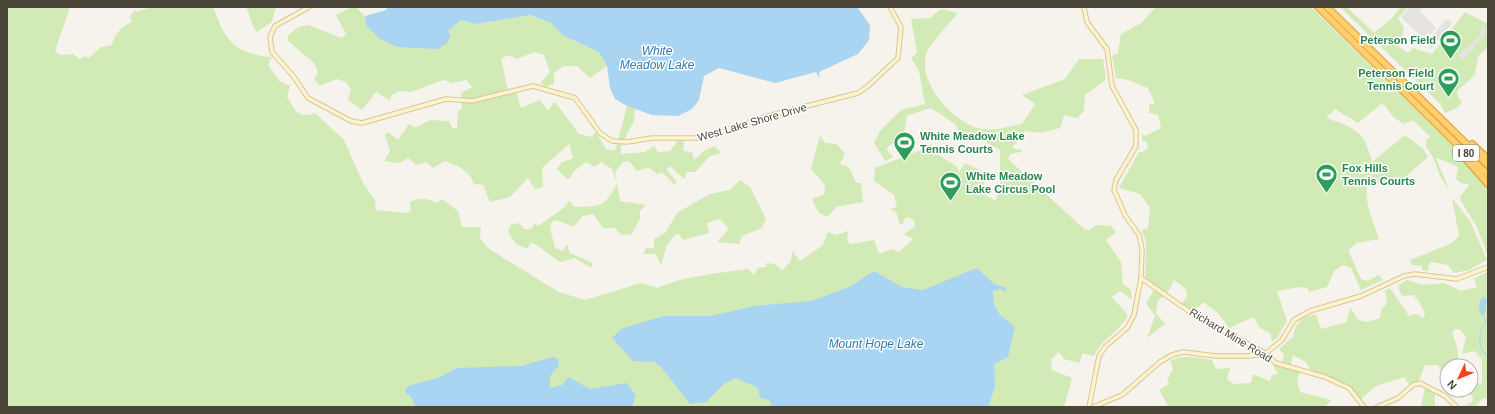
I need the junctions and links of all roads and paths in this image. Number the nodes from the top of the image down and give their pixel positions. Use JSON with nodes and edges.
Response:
{"nodes":[{"id":1,"x":309,"y":7,"type":"edge"},
{"id":2,"x":890,"y":7,"type":"edge"},
{"id":3,"x":1084,"y":7,"type":"edge"},
{"id":4,"x":1318,"y":7,"type":"edge"},
{"id":5,"x":1327,"y":7,"type":"edge"},
{"id":6,"x":1449,"y":127,"type":"junction"},
{"id":7,"x":1444,"y":132,"type":"junction"},
{"id":8,"x":1488,"y":159,"type":"edge"},
{"id":9,"x":1488,"y":165,"type":"edge"},
{"id":10,"x":1488,"y":175,"type":"edge"},
{"id":11,"x":1488,"y":184,"type":"edge"},
{"id":12,"x":1488,"y":267,"type":"edge"},
{"id":13,"x":1141,"y":278,"type":"junction"},
{"id":14,"x":1265,"y":354,"type":"junction"},
{"id":15,"x":1088,"y":407,"type":"edge"},
{"id":16,"x":1093,"y":407,"type":"edge"},
{"id":17,"x":1364,"y":407,"type":"edge"},
{"id":18,"x":1377,"y":407,"type":"edge"},
{"id":19,"x":1457,"y":407,"type":"edge"}],
"edges":[{"from":1,"to":2,"type":"street","name":"West Lake Shore Drive"},
{"from":3,"to":13,"type":"street"},
{"from":4,"to":7,"type":"highway","number":"I 80"},
{"from":5,"to":6,"type":"highway","number":"I 80"},
{"from":6,"to":8,"type":"highway"},
{"from":6,"to":9,"type":"highway","number":"I 80"},
{"from":7,"to":10,"type":"highway","number":"I 80"},
{"from":7,"to":11,"type":"highway"},
{"from":12,"to":14,"type":"street"},
{"from":13,"to":14,"type":"street","name":"Richard Mine Road"},
{"from":13,"to":15,"type":"street"},
{"from":14,"to":16,"type":"street"},
{"from":14,"to":17,"type":"street","name":"Richard Mine Road"},
{"from":18,"to":19,"type":"street"}]}
